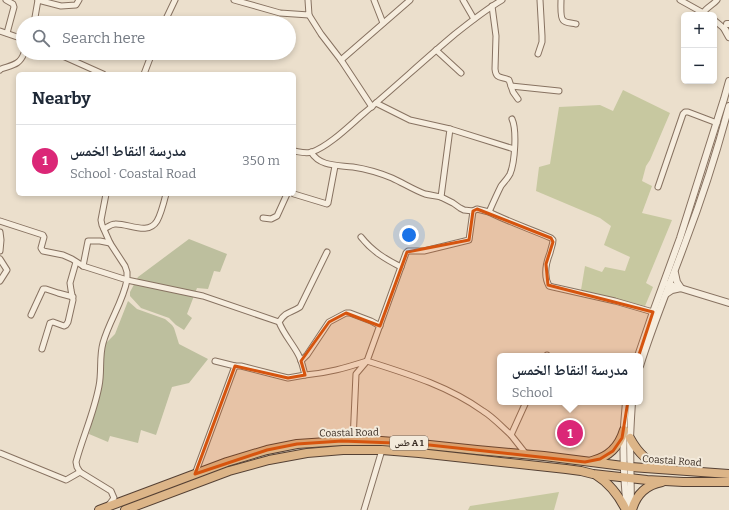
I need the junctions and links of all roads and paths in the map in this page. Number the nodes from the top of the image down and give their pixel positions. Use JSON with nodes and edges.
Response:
{"nodes":[{"id":1,"x":9,"y":0,"type":"edge"},
{"id":2,"x":38,"y":0,"type":"edge"},
{"id":3,"x":79,"y":0,"type":"edge"},
{"id":4,"x":175,"y":0,"type":"edge"},
{"id":5,"x":234,"y":0,"type":"edge"},
{"id":6,"x":308,"y":0,"type":"edge"},
{"id":7,"x":374,"y":0,"type":"edge"},
{"id":8,"x":410,"y":0,"type":"edge"},
{"id":9,"x":463,"y":0,"type":"edge"},
{"id":10,"x":502,"y":0,"type":"edge"},
{"id":11,"x":540,"y":0,"type":"edge"},
{"id":12,"x":561,"y":0,"type":"edge"},
{"id":13,"x":680,"y":0,"type":"edge"},
{"id":14,"x":717,"y":0,"type":"edge"},
{"id":15,"x":248,"y":2,"type":"edge"},
{"id":16,"x":492,"y":6,"type":"junction"},
{"id":17,"x":701,"y":12,"type":"edge"},
{"id":18,"x":705,"y":12,"type":"edge"},
{"id":19,"x":309,"y":15,"type":"junction"},
{"id":20,"x":35,"y":16,"type":"edge"},
{"id":21,"x":167,"y":16,"type":"edge"},
{"id":22,"x":474,"y":19,"type":"junction"},
{"id":23,"x":717,"y":21,"type":"edge"},
{"id":24,"x":383,"y":23,"type":"junction"},
{"id":25,"x":576,"y":24,"type":"dead end"},
{"id":26,"x":728,"y":27,"type":"edge"},
{"id":27,"x":0,"y":31,"type":"edge"},
{"id":28,"x":7,"y":33,"type":"junction"},
{"id":29,"x":16,"y":36,"type":"edge"},
{"id":30,"x":729,"y":37,"type":"edge"},
{"id":31,"x":436,"y":50,"type":"junction"},
{"id":32,"x":538,"y":54,"type":"dead end"},
{"id":33,"x":21,"y":60,"type":"edge"},
{"id":34,"x":72,"y":60,"type":"edge"},
{"id":35,"x":149,"y":60,"type":"edge"},
{"id":36,"x":341,"y":60,"type":"junction"},
{"id":37,"x":0,"y":70,"type":"edge"},
{"id":38,"x":99,"y":72,"type":"edge"},
{"id":39,"x":145,"y":72,"type":"edge"},
{"id":40,"x":461,"y":73,"type":"dead end"},
{"id":41,"x":729,"y":81,"type":"edge"},
{"id":42,"x":511,"y":86,"type":"junction"},
{"id":43,"x":558,"y":91,"type":"dead end"},
{"id":44,"x":518,"y":99,"type":"dead end"},
{"id":45,"x":374,"y":105,"type":"junction"},
{"id":46,"x":729,"y":106,"type":"edge"},
{"id":47,"x":512,"y":119,"type":"dead end"},
{"id":48,"x":717,"y":123,"type":"junction"},
{"id":49,"x":450,"y":129,"type":"junction"},
{"id":50,"x":514,"y":149,"type":"junction"},
{"id":51,"x":296,"y":151,"type":"edge"},
{"id":52,"x":311,"y":152,"type":"junction"},
{"id":53,"x":335,"y":166,"type":"junction"},
{"id":54,"x":658,"y":187,"type":"dead end"},
{"id":55,"x":296,"y":195,"type":"edge"},
{"id":56,"x":106,"y":196,"type":"edge"},
{"id":57,"x":165,"y":196,"type":"edge"},
{"id":58,"x":286,"y":196,"type":"edge"},
{"id":59,"x":441,"y":197,"type":"junction"},
{"id":60,"x":473,"y":211,"type":"junction"},
{"id":61,"x":489,"y":212,"type":"junction"},
{"id":62,"x":263,"y":218,"type":"dead end"},
{"id":63,"x":0,"y":221,"type":"edge"},
{"id":64,"x":104,"y":229,"type":"junction"},
{"id":65,"x":0,"y":232,"type":"edge"},
{"id":66,"x":361,"y":237,"type":"dead end"},
{"id":67,"x":110,"y":243,"type":"junction"},
{"id":68,"x":0,"y":251,"type":"edge"},
{"id":69,"x":327,"y":252,"type":"dead end"},
{"id":70,"x":0,"y":259,"type":"edge"},
{"id":71,"x":76,"y":262,"type":"junction"},
{"id":72,"x":82,"y":266,"type":"junction"},
{"id":73,"x":401,"y":267,"type":"junction"},
{"id":74,"x":674,"y":271,"type":"junction"},
{"id":75,"x":127,"y":280,"type":"junction"},
{"id":76,"x":0,"y":281,"type":"edge"},
{"id":77,"x":666,"y":284,"type":"junction"},
{"id":78,"x":681,"y":288,"type":"junction"},
{"id":79,"x":666,"y":294,"type":"junction"},
{"id":80,"x":73,"y":297,"type":"junction"},
{"id":81,"x":729,"y":303,"type":"edge"},
{"id":82,"x":653,"y":312,"type":"junction"},
{"id":83,"x":31,"y":315,"type":"dead end"},
{"id":84,"x":279,"y":322,"type":"junction"},
{"id":85,"x":380,"y":326,"type":"junction"},
{"id":86,"x":42,"y":349,"type":"dead end"},
{"id":87,"x":639,"y":353,"type":"edge"},
{"id":88,"x":643,"y":357,"type":"edge"},
{"id":89,"x":215,"y":361,"type":"dead end"},
{"id":90,"x":301,"y":361,"type":"junction"},
{"id":91,"x":367,"y":361,"type":"junction"},
{"id":92,"x":235,"y":366,"type":"junction"},
{"id":93,"x":305,"y":375,"type":"junction"},
{"id":94,"x":525,"y":405,"type":"edge"},
{"id":95,"x":626,"y":405,"type":"edge"},
{"id":96,"x":632,"y":405,"type":"edge"},
{"id":97,"x":624,"y":430,"type":"junction"},
{"id":98,"x":511,"y":435,"type":"junction"},
{"id":99,"x":630,"y":438,"type":"junction"},
{"id":100,"x":352,"y":441,"type":"junction"},
{"id":101,"x":382,"y":450,"type":"junction"},
{"id":102,"x":0,"y":453,"type":"edge"},
{"id":103,"x":527,"y":455,"type":"junction"},
{"id":104,"x":585,"y":462,"type":"junction"},
{"id":105,"x":628,"y":466,"type":"junction"},
{"id":106,"x":672,"y":470,"type":"junction"},
{"id":107,"x":80,"y":472,"type":"junction"},
{"id":108,"x":195,"y":474,"type":"junction"},
{"id":109,"x":593,"y":474,"type":"junction"},
{"id":110,"x":729,"y":474,"type":"edge"},
{"id":111,"x":628,"y":478,"type":"junction"},
{"id":112,"x":668,"y":481,"type":"junction"},
{"id":113,"x":729,"y":482,"type":"edge"},
{"id":114,"x":103,"y":508,"type":"edge"},
{"id":115,"x":125,"y":510,"type":"edge"},
{"id":116,"x":364,"y":510,"type":"edge"},
{"id":117,"x":627,"y":510,"type":"edge"}],
"edges":[{"from":1,"to":28,"type":"street"},
{"from":2,"to":3,"type":"street"},
{"from":2,"to":20,"type":"street"},
{"from":4,"to":21,"type":"street"},
{"from":5,"to":15,"type":"street"},
{"from":6,"to":19,"type":"street"},
{"from":7,"to":24,"type":"street"},
{"from":8,"to":24,"type":"street"},
{"from":9,"to":22,"type":"street"},
{"from":10,"to":16,"type":"street"},
{"from":11,"to":32,"type":"street"},
{"from":12,"to":25,"type":"street"},
{"from":13,"to":17,"type":"street"},
{"from":14,"to":18,"type":"street"},
{"from":15,"to":19,"type":"street"},
{"from":16,"to":22,"type":"street"},
{"from":16,"to":42,"type":"street"},
{"from":19,"to":36,"type":"street"},
{"from":22,"to":31,"type":"street"},
{"from":23,"to":26,"type":"street"},
{"from":24,"to":36,"type":"street"},
{"from":26,"to":30,"type":"street"},
{"from":27,"to":28,"type":"street"},
{"from":28,"to":29,"type":"street"},
{"from":31,"to":40,"type":"street"},
{"from":31,"to":45,"type":"street"},
{"from":33,"to":37,"type":"street"},
{"from":34,"to":38,"type":"street"},
{"from":35,"to":39,"type":"street"},
{"from":36,"to":45,"type":"street"},
{"from":41,"to":48,"type":"street"},
{"from":42,"to":43,"type":"street"},
{"from":42,"to":44,"type":"street"},
{"from":45,"to":49,"type":"street"},
{"from":45,"to":52,"type":"street"},
{"from":46,"to":74,"type":"street"},
{"from":47,"to":50,"type":"street"},
{"from":48,"to":54,"type":"street"},
{"from":48,"to":77,"type":"street"},
{"from":49,"to":50,"type":"street"},
{"from":49,"to":59,"type":"street"},
{"from":50,"to":61,"type":"street"},
{"from":51,"to":52,"type":"street"},
{"from":52,"to":53,"type":"street"},
{"from":53,"to":55,"type":"street"},
{"from":53,"to":59,"type":"street"},
{"from":56,"to":64,"type":"street"},
{"from":57,"to":64,"type":"street"},
{"from":58,"to":62,"type":"street"},
{"from":59,"to":60,"type":"street"},
{"from":60,"to":61,"type":"street"},
{"from":60,"to":73,"type":"street"},
{"from":61,"to":82,"type":"street"},
{"from":63,"to":71,"type":"street"},
{"from":64,"to":67,"type":"street"},
{"from":65,"to":68,"type":"street"},
{"from":66,"to":73,"type":"street"},
{"from":67,"to":72,"type":"street"},
{"from":67,"to":75,"type":"street"},
{"from":69,"to":84,"type":"street"},
{"from":70,"to":76,"type":"street"},
{"from":71,"to":72,"type":"street"},
{"from":71,"to":80,"type":"street"},
{"from":72,"to":75,"type":"street"},
{"from":73,"to":85,"type":"street"},
{"from":74,"to":77,"type":"street"},
{"from":74,"to":78,"type":"street"},
{"from":75,"to":84,"type":"street"},
{"from":75,"to":107,"type":"street"},
{"from":77,"to":78,"type":"street"},
{"from":77,"to":79,"type":"street"},
{"from":77,"to":82,"type":"street"},
{"from":78,"to":79,"type":"street"},
{"from":78,"to":81,"type":"street"},
{"from":79,"to":88,"type":"street"},
{"from":80,"to":83,"type":"street"},
{"from":80,"to":86,"type":"street"},
{"from":82,"to":87,"type":"street"},
{"from":84,"to":90,"type":"street"},
{"from":85,"to":90,"type":"street"},
{"from":85,"to":91,"type":"street"},
{"from":89,"to":92,"type":"street"},
{"from":90,"to":93,"type":"street"},
{"from":91,"to":93,"type":"street"},
{"from":91,"to":98,"type":"street"},
{"from":91,"to":100,"type":"street"},
{"from":92,"to":93,"type":"street"},
{"from":92,"to":108,"type":"street"},
{"from":94,"to":98,"type":"street"},
{"from":95,"to":97,"type":"street"},
{"from":96,"to":99,"type":"street"},
{"from":97,"to":104,"type":"highway"},
{"from":97,"to":105,"type":"street"},
{"from":98,"to":103,"type":"street"},
{"from":99,"to":105,"type":"street"},
{"from":99,"to":106,"type":"highway"},
{"from":100,"to":103,"type":"highway","name":"Coastal Road","number":"طس A 1"},
{"from":100,"to":108,"type":"highway","name":"Coastal Road","number":"طس A 1"},
{"from":101,"to":109,"type":"highway","name":"Coastal Road","number":"طس A 1"},
{"from":101,"to":115,"type":"highway","name":"Coastal Road","number":"طس A 1"},
{"from":101,"to":116,"type":"street"},
{"from":102,"to":107,"type":"street"},
{"from":103,"to":104,"type":"highway","name":"Coastal Road","number":"طس A 1"},
{"from":104,"to":105,"type":"highway","name":"Coastal Road","number":"طس A 1"},
{"from":105,"to":106,"type":"highway","name":"Coastal Road","number":"طس A 1"},
{"from":105,"to":111,"type":"street"},
{"from":106,"to":110,"type":"highway","name":"Coastal Road","number":"طس A 1"},
{"from":107,"to":114,"type":"street"},
{"from":108,"to":114,"type":"highway","name":"Coastal Road","number":"طس A 1"},
{"from":109,"to":111,"type":"highway","name":"Coastal Road","number":"طس A 1"},
{"from":109,"to":117,"type":"highway"},
{"from":111,"to":112,"type":"highway","name":"Coastal Road","number":"طس A 1"},
{"from":111,"to":117,"type":"street"},
{"from":112,"to":113,"type":"highway","name":"Coastal Road","number":"طس A 1"},
{"from":112,"to":117,"type":"highway"}]}
